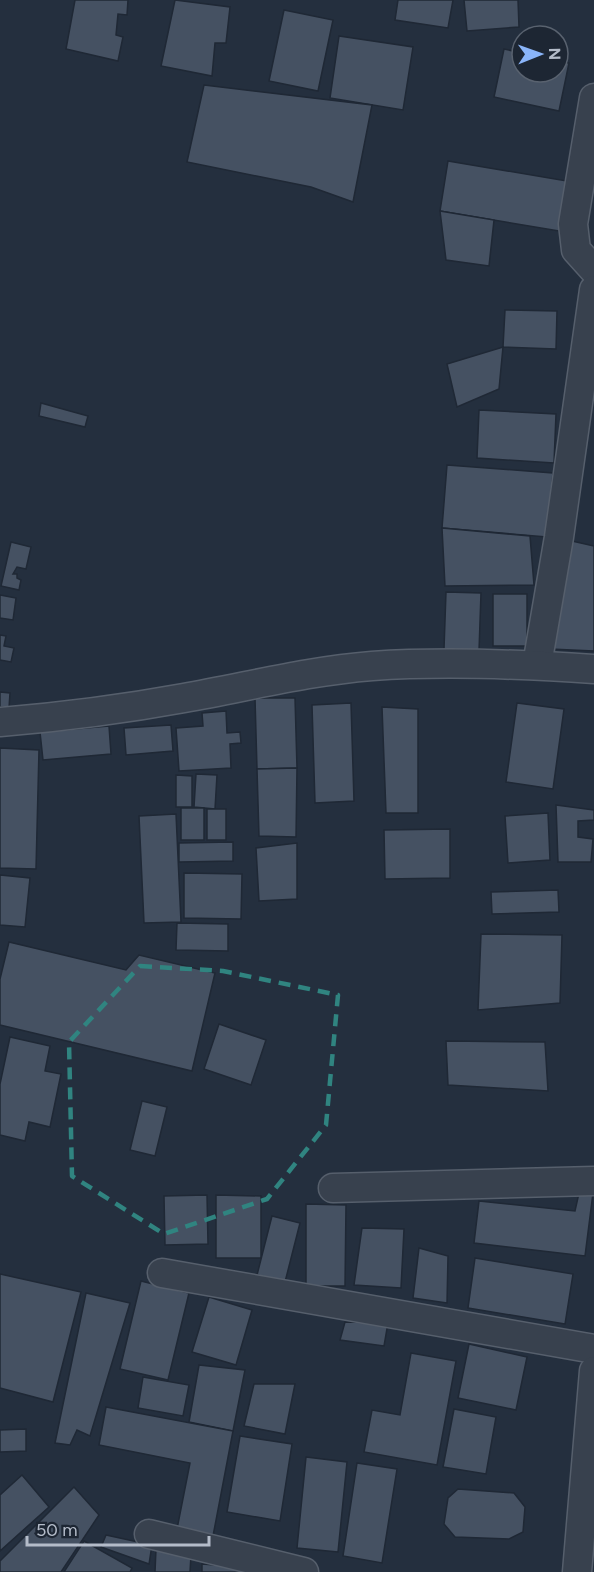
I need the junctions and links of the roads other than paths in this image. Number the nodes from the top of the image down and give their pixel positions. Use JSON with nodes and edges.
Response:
{"nodes":[{"id":1,"x":594,"y":98,"type":"edge"},
{"id":2,"x":594,"y":270,"type":"edge"},
{"id":3,"x":594,"y":290,"type":"edge"},
{"id":4,"x":537,"y":665,"type":"junction"},
{"id":5,"x":594,"y":669,"type":"edge"},
{"id":6,"x":0,"y":722,"type":"edge"},
{"id":7,"x":594,"y":1181,"type":"edge"},
{"id":8,"x":333,"y":1188,"type":"dead end"},
{"id":9,"x":162,"y":1274,"type":"dead end"},
{"id":10,"x":594,"y":1349,"type":"edge"},
{"id":11,"x":593,"y":1389,"type":"edge"},
{"id":12,"x":149,"y":1534,"type":"dead end"},
{"id":13,"x":304,"y":1572,"type":"edge"},
{"id":14,"x":577,"y":1572,"type":"edge"}],
"edges":[{"from":1,"to":2,"type":"street"},
{"from":3,"to":4,"type":"street"},
{"from":4,"to":5,"type":"street"},
{"from":4,"to":6,"type":"street"},
{"from":7,"to":8,"type":"street"},
{"from":9,"to":10,"type":"street"},
{"from":11,"to":14,"type":"street"},
{"from":12,"to":13,"type":"street"}]}
